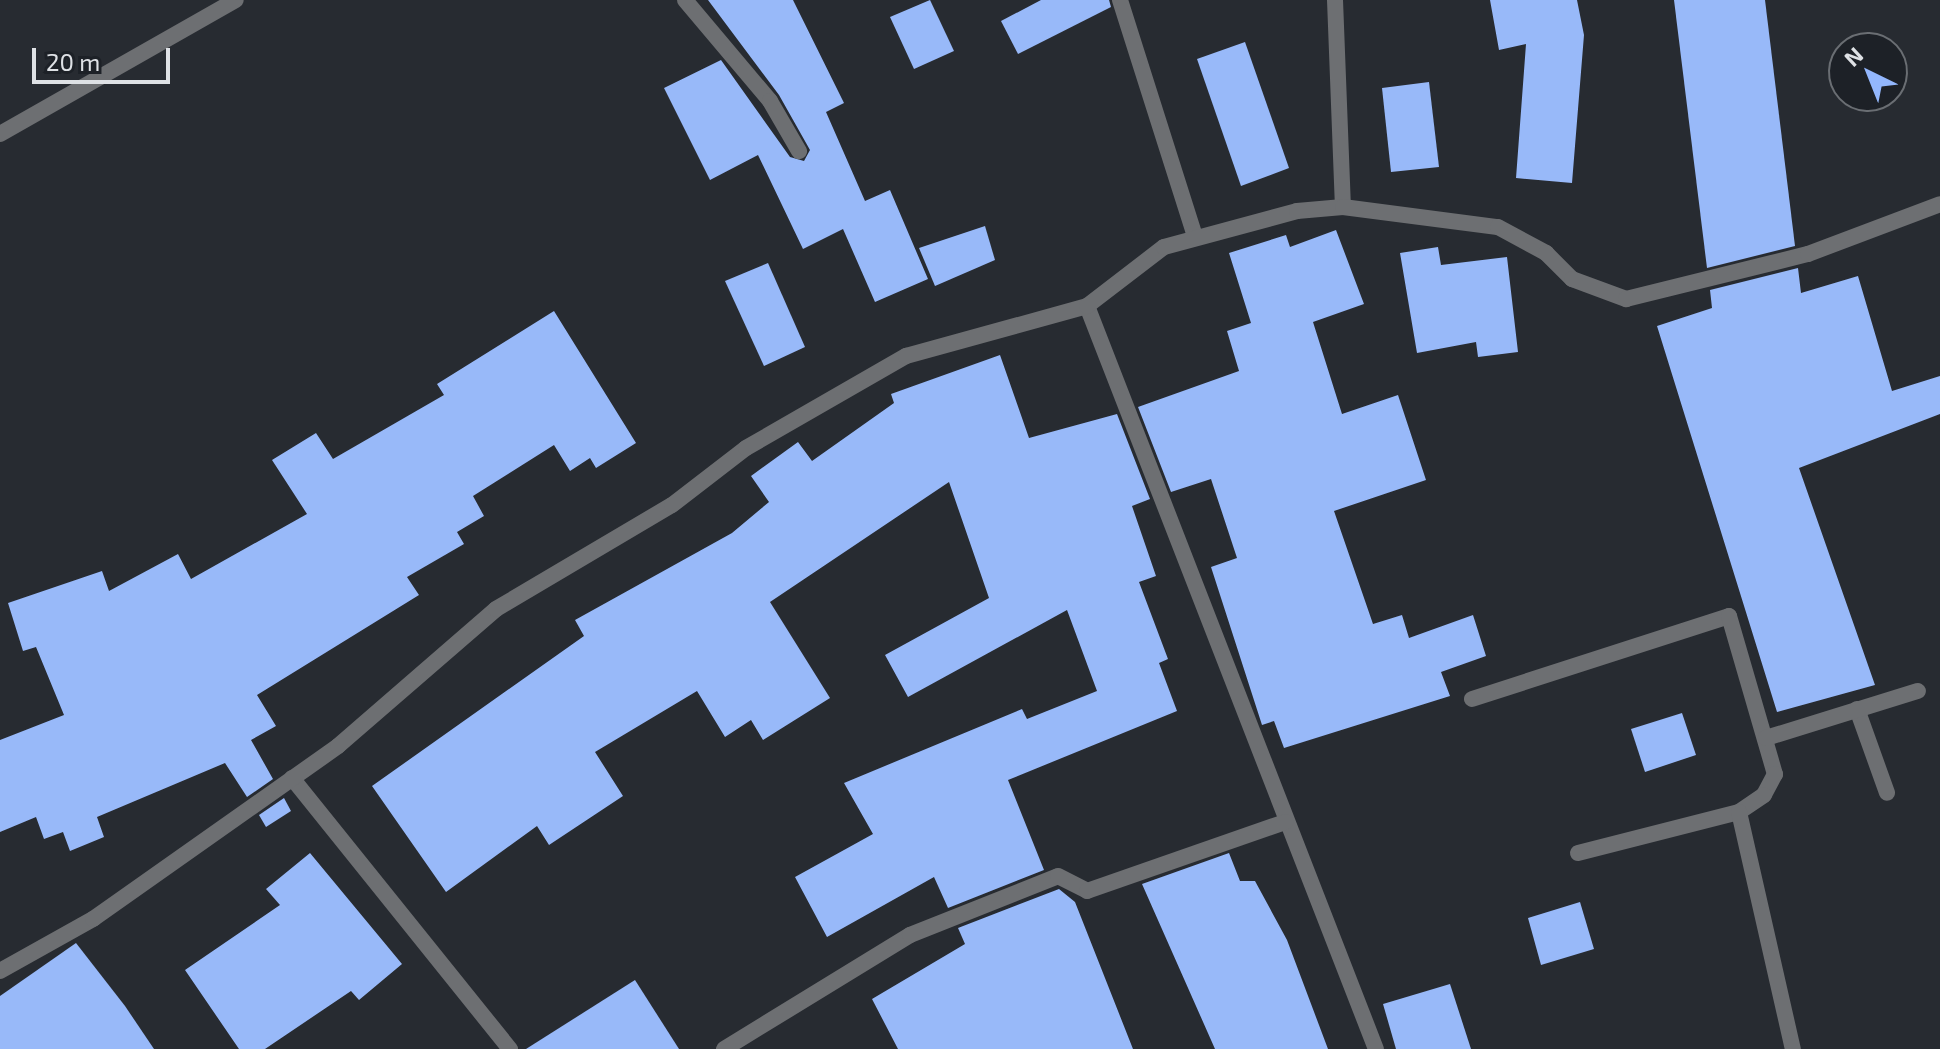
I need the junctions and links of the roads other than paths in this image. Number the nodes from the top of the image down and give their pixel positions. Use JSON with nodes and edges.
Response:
{"nodes":[{"id":1,"x":236,"y":0,"type":"edge"},
{"id":2,"x":685,"y":0,"type":"edge"},
{"id":3,"x":1120,"y":0,"type":"edge"},
{"id":4,"x":1335,"y":0,"type":"edge"},
{"id":5,"x":0,"y":134,"type":"edge"},
{"id":6,"x":799,"y":151,"type":"dead end"},
{"id":7,"x":1940,"y":204,"type":"edge"},
{"id":8,"x":1343,"y":207,"type":"junction"},
{"id":9,"x":1195,"y":236,"type":"junction"},
{"id":10,"x":1087,"y":306,"type":"junction"},
{"id":11,"x":1918,"y":691,"type":"dead end"},
{"id":12,"x":1472,"y":699,"type":"dead end"},
{"id":13,"x":1857,"y":709,"type":"junction"},
{"id":14,"x":1766,"y":738,"type":"junction"},
{"id":15,"x":292,"y":778,"type":"junction"},
{"id":16,"x":1887,"y":793,"type":"dead end"},
{"id":17,"x":1739,"y":812,"type":"junction"},
{"id":18,"x":1285,"y":822,"type":"junction"},
{"id":19,"x":1578,"y":853,"type":"dead end"},
{"id":20,"x":0,"y":971,"type":"edge"},
{"id":21,"x":510,"y":1049,"type":"edge"},
{"id":22,"x":724,"y":1049,"type":"edge"},
{"id":23,"x":1376,"y":1049,"type":"edge"},
{"id":24,"x":1793,"y":1049,"type":"edge"}],
"edges":[{"from":1,"to":5,"type":"street"},
{"from":2,"to":6,"type":"street"},
{"from":3,"to":9,"type":"street"},
{"from":4,"to":8,"type":"street"},
{"from":7,"to":8,"type":"street"},
{"from":8,"to":9,"type":"street"},
{"from":9,"to":10,"type":"street"},
{"from":10,"to":15,"type":"street"},
{"from":10,"to":18,"type":"street"},
{"from":11,"to":13,"type":"street"},
{"from":12,"to":14,"type":"street"},
{"from":13,"to":14,"type":"street"},
{"from":13,"to":16,"type":"street"},
{"from":14,"to":17,"type":"street"},
{"from":15,"to":20,"type":"street"},
{"from":15,"to":21,"type":"street"},
{"from":17,"to":19,"type":"street"},
{"from":17,"to":24,"type":"street"},
{"from":18,"to":22,"type":"street"},
{"from":18,"to":23,"type":"street"}]}
